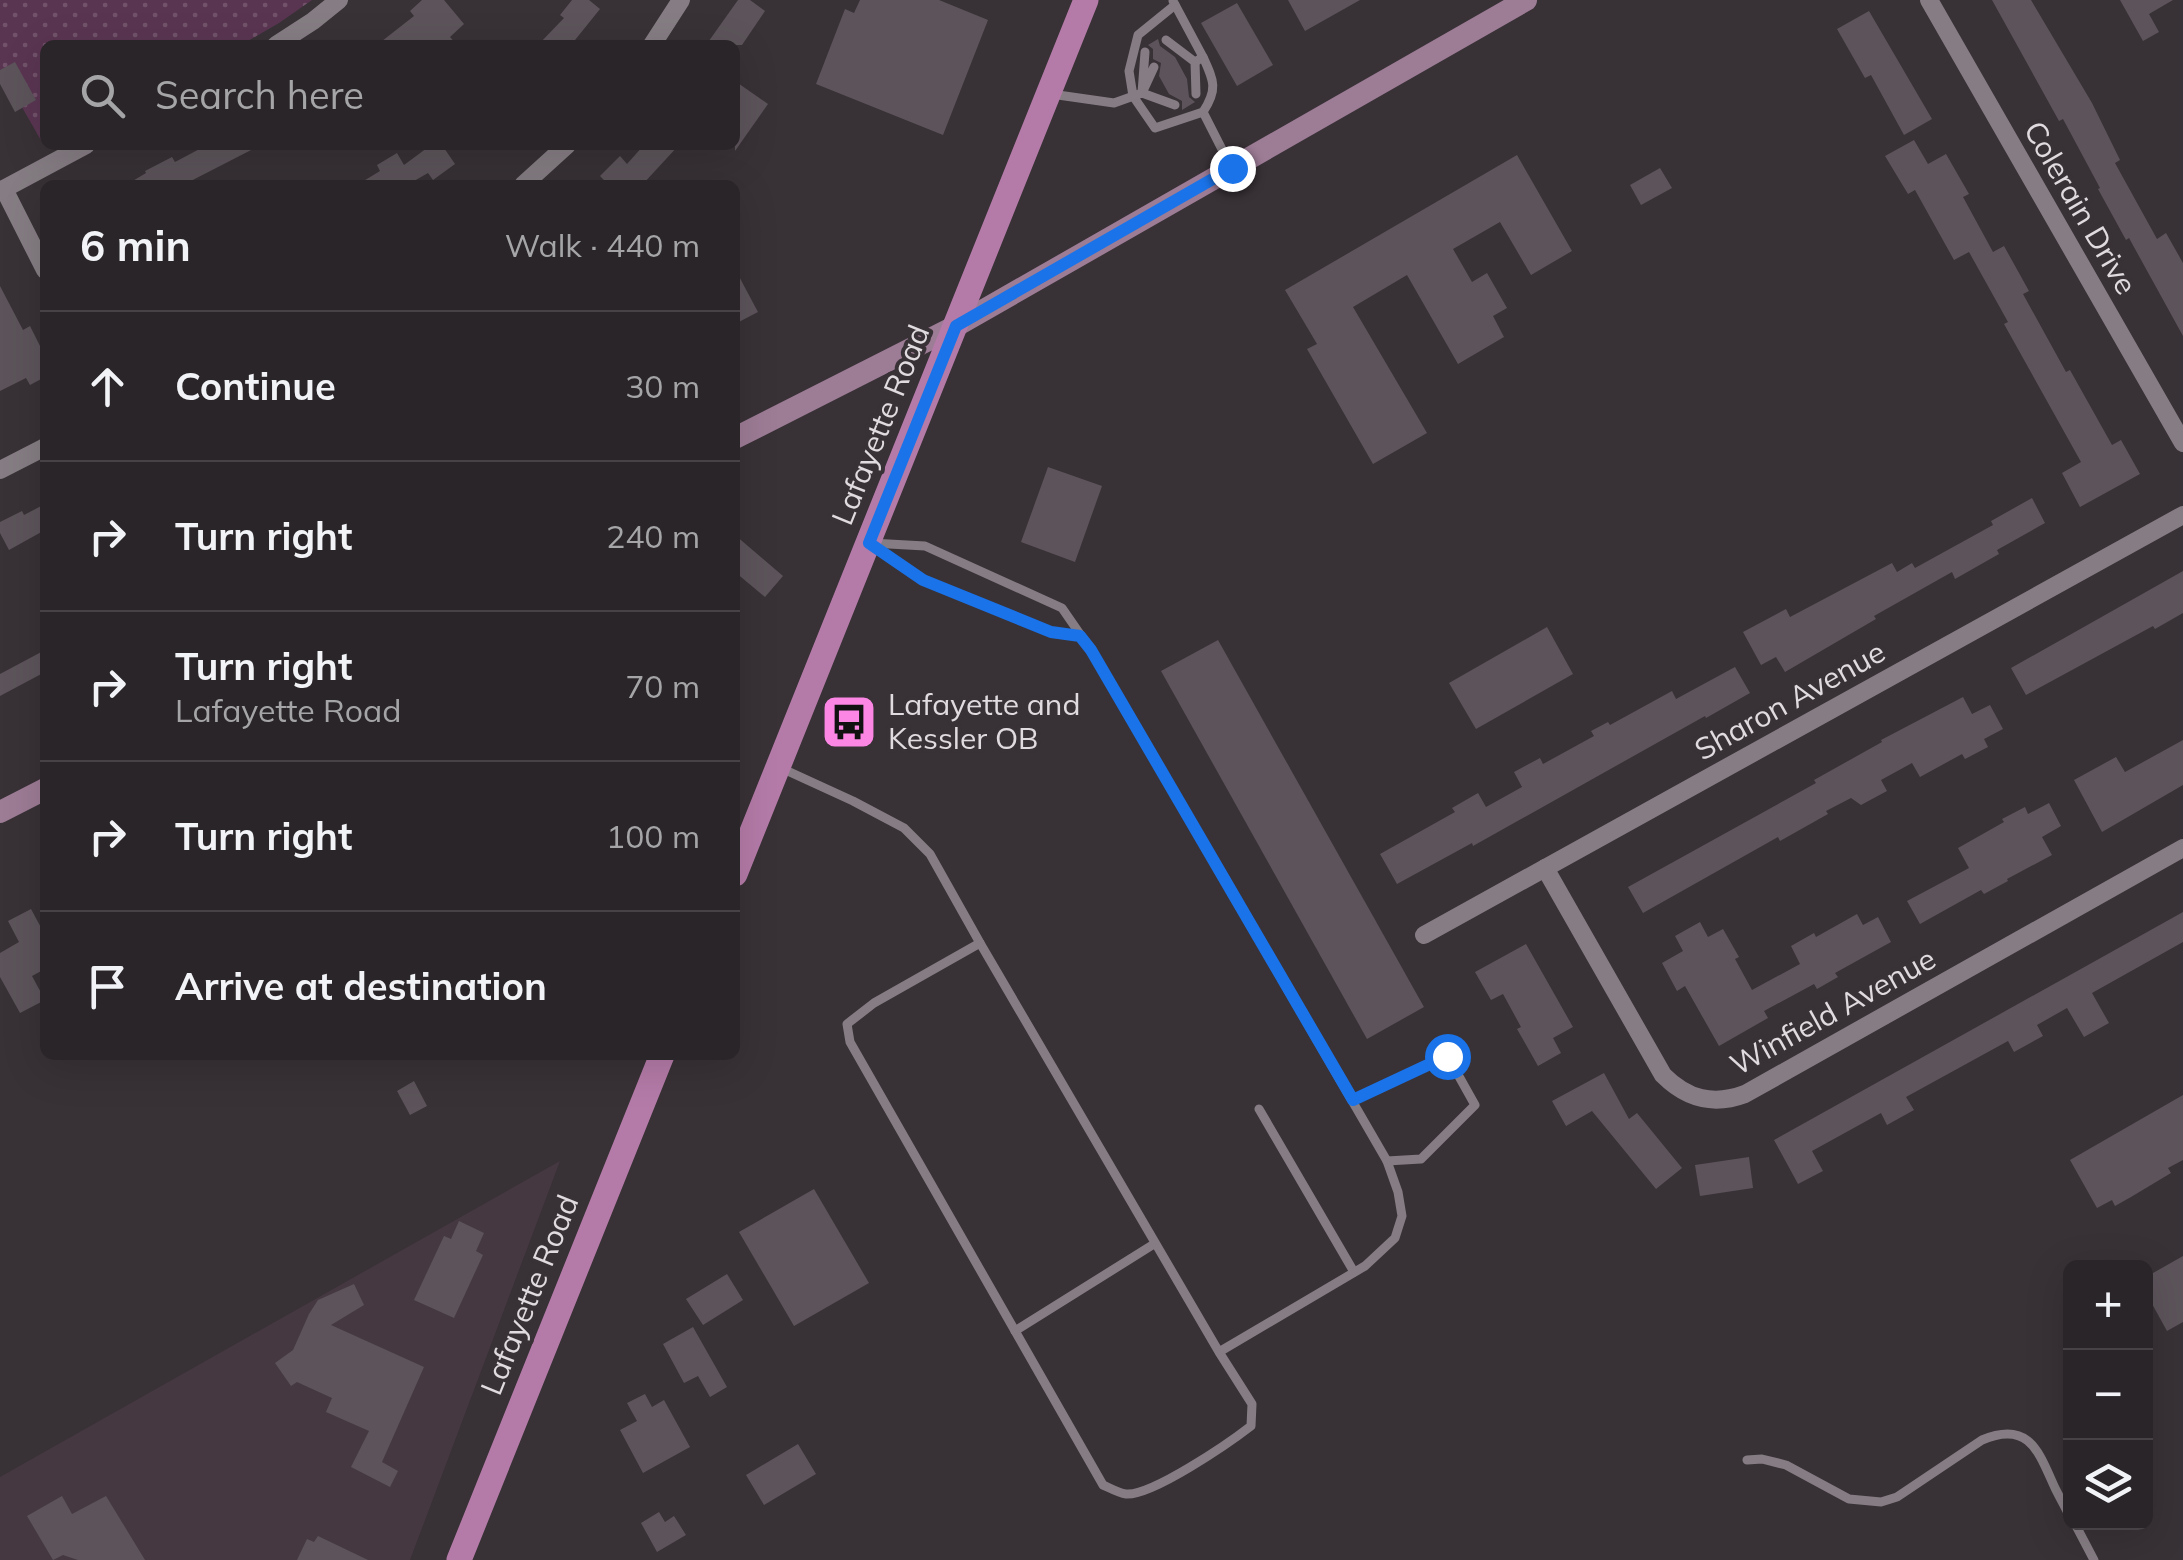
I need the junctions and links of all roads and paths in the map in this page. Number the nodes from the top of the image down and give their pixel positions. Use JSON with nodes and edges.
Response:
{"nodes":[{"id":1,"x":340,"y":0,"type":"edge"},
{"id":2,"x":681,"y":0,"type":"edge"},
{"id":3,"x":1086,"y":0,"type":"edge"},
{"id":4,"x":1526,"y":0,"type":"edge"},
{"id":5,"x":1929,"y":0,"type":"edge"},
{"id":6,"x":1173,"y":2,"type":"edge"},
{"id":7,"x":283,"y":40,"type":"edge"},
{"id":8,"x":655,"y":40,"type":"edge"},
{"id":9,"x":1166,"y":40,"type":"dead end"},
{"id":10,"x":1145,"y":52,"type":"dead end"},
{"id":11,"x":1174,"y":56,"type":"dead end"},
{"id":12,"x":1199,"y":59,"type":"junction"},
{"id":13,"x":1154,"y":67,"type":"dead end"},
{"id":14,"x":1188,"y":81,"type":"dead end"},
{"id":15,"x":1168,"y":92,"type":"dead end"},
{"id":16,"x":1048,"y":94,"type":"junction"},
{"id":17,"x":1137,"y":94,"type":"junction"},
{"id":18,"x":1196,"y":94,"type":"dead end"},
{"id":19,"x":1175,"y":105,"type":"dead end"},
{"id":20,"x":1203,"y":112,"type":"junction"},
{"id":21,"x":77,"y":150,"type":"edge"},
{"id":22,"x":562,"y":150,"type":"edge"},
{"id":23,"x":1232,"y":168,"type":"junction"},
{"id":24,"x":528,"y":180,"type":"edge"},
{"id":25,"x":2,"y":190,"type":"edge"},
{"id":26,"x":40,"y":261,"type":"edge"},
{"id":27,"x":956,"y":326,"type":"junction"},
{"id":28,"x":740,"y":435,"type":"edge"},
{"id":29,"x":2183,"y":443,"type":"edge"},
{"id":30,"x":40,"y":450,"type":"edge"},
{"id":31,"x":0,"y":470,"type":"edge"},
{"id":32,"x":2183,"y":515,"type":"edge"},
{"id":33,"x":869,"y":543,"type":"junction"},
{"id":34,"x":1080,"y":636,"type":"junction"},
{"id":35,"x":778,"y":767,"type":"junction"},
{"id":36,"x":40,"y":792,"type":"edge"},
{"id":37,"x":0,"y":812,"type":"edge"},
{"id":38,"x":2183,"y":848,"type":"edge"},
{"id":39,"x":740,"y":862,"type":"edge"},
{"id":40,"x":1546,"y":868,"type":"junction"},
{"id":41,"x":1424,"y":935,"type":"dead end"},
{"id":42,"x":980,"y":943,"type":"junction"},
{"id":43,"x":660,"y":1060,"type":"edge"},
{"id":44,"x":1353,"y":1100,"type":"junction"},
{"id":45,"x":1259,"y":1109,"type":"dead end"},
{"id":46,"x":1386,"y":1161,"type":"junction"},
{"id":47,"x":1154,"y":1244,"type":"junction"},
{"id":48,"x":1354,"y":1272,"type":"junction"},
{"id":49,"x":1016,"y":1331,"type":"junction"},
{"id":50,"x":1218,"y":1352,"type":"junction"},
{"id":51,"x":1747,"y":1460,"type":"dead end"},
{"id":52,"x":2063,"y":1501,"type":"edge"},
{"id":53,"x":2078,"y":1530,"type":"edge"},
{"id":54,"x":459,"y":1560,"type":"edge"},
{"id":55,"x":2094,"y":1560,"type":"edge"}],
"edges":[{"from":1,"to":7,"type":"street"},
{"from":2,"to":8,"type":"street"},
{"from":3,"to":16,"type":"main road","name":"Lafayette Road"},
{"from":4,"to":23,"type":"main road"},
{"from":5,"to":29,"type":"street","name":"Colerain Drive"},
{"from":6,"to":12,"type":"lane"},
{"from":6,"to":17,"type":"lane"},
{"from":9,"to":12,"type":"lane"},
{"from":10,"to":17,"type":"lane"},
{"from":11,"to":12,"type":"lane"},
{"from":12,"to":14,"type":"lane"},
{"from":12,"to":18,"type":"lane"},
{"from":12,"to":20,"type":"lane"},
{"from":13,"to":17,"type":"lane"},
{"from":15,"to":17,"type":"lane"},
{"from":16,"to":17,"type":"lane"},
{"from":16,"to":27,"type":"main road","name":"Lafayette Road"},
{"from":17,"to":19,"type":"lane"},
{"from":17,"to":20,"type":"lane"},
{"from":20,"to":23,"type":"lane"},
{"from":21,"to":25,"type":"street"},
{"from":22,"to":24,"type":"street"},
{"from":23,"to":27,"type":"main road"},
{"from":25,"to":26,"type":"street"},
{"from":27,"to":28,"type":"main road"},
{"from":27,"to":33,"type":"main road","name":"Lafayette Road"},
{"from":30,"to":31,"type":"street"},
{"from":32,"to":40,"type":"street","name":"Sharon Avenue"},
{"from":33,"to":34,"type":"lane"},
{"from":33,"to":34,"type":"lane"},
{"from":33,"to":35,"type":"main road","name":"Lafayette Road"},
{"from":34,"to":44,"type":"lane"},
{"from":35,"to":39,"type":"main road","name":"Lafayette Road"},
{"from":35,"to":42,"type":"lane"},
{"from":36,"to":37,"type":"main road"},
{"from":38,"to":40,"type":"street","name":"Winfield Avenue"},
{"from":40,"to":41,"type":"street","name":"Sharon Avenue"},
{"from":42,"to":47,"type":"lane"},
{"from":42,"to":49,"type":"lane"},
{"from":43,"to":54,"type":"main road","name":"Lafayette Road"},
{"from":44,"to":46,"type":"lane"},
{"from":44,"to":46,"type":"lane"},
{"from":45,"to":48,"type":"lane"},
{"from":46,"to":48,"type":"lane"},
{"from":47,"to":49,"type":"lane"},
{"from":47,"to":50,"type":"lane"},
{"from":48,"to":50,"type":"lane"},
{"from":49,"to":50,"type":"lane"},
{"from":51,"to":52,"type":"lane"},
{"from":53,"to":55,"type":"lane"}]}
